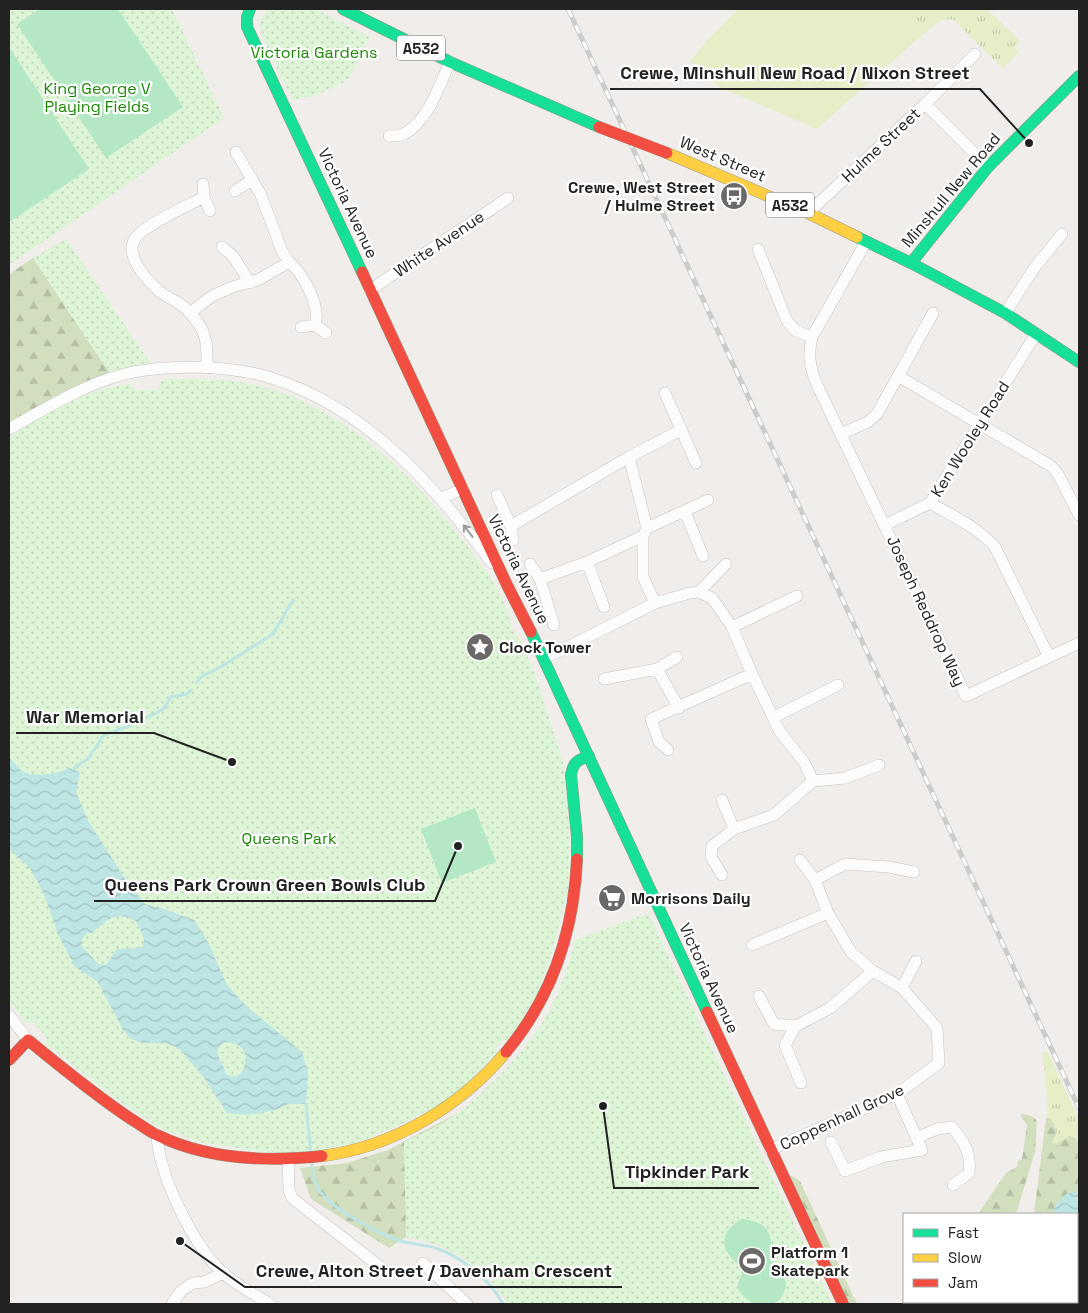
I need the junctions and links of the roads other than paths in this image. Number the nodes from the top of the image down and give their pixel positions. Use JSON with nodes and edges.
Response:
{"nodes":[{"id":1,"x":343,"y":9,"type":"edge"},
{"id":2,"x":248,"y":10,"type":"edge"},
{"id":3,"x":975,"y":54,"type":"dead end"},
{"id":4,"x":450,"y":62,"type":"junction"},
{"id":5,"x":1079,"y":76,"type":"edge"},
{"id":6,"x":924,"y":104,"type":"junction"},
{"id":7,"x":389,"y":136,"type":"dead end"},
{"id":8,"x":236,"y":152,"type":"dead end"},
{"id":9,"x":988,"y":167,"type":"junction"},
{"id":10,"x":252,"y":180,"type":"junction"},
{"id":11,"x":203,"y":184,"type":"dead end"},
{"id":12,"x":236,"y":191,"type":"dead end"},
{"id":13,"x":204,"y":197,"type":"junction"},
{"id":14,"x":508,"y":198,"type":"dead end"},
{"id":15,"x":210,"y":211,"type":"dead end"},
{"id":16,"x":808,"y":213,"type":"junction"},
{"id":17,"x":1062,"y":234,"type":"dead end"},
{"id":18,"x":866,"y":242,"type":"junction"},
{"id":19,"x":222,"y":247,"type":"dead end"},
{"id":20,"x":758,"y":249,"type":"dead end"},
{"id":21,"x":289,"y":262,"type":"junction"},
{"id":22,"x":911,"y":263,"type":"junction"},
{"id":23,"x":250,"y":283,"type":"junction"},
{"id":24,"x":370,"y":290,"type":"junction"},
{"id":25,"x":190,"y":313,"type":"junction"},
{"id":26,"x":933,"y":313,"type":"dead end"},
{"id":27,"x":1005,"y":314,"type":"junction"},
{"id":28,"x":315,"y":325,"type":"junction"},
{"id":29,"x":301,"y":327,"type":"dead end"},
{"id":30,"x":326,"y":333,"type":"dead end"},
{"id":31,"x":1036,"y":334,"type":"junction"},
{"id":32,"x":812,"y":338,"type":"junction"},
{"id":33,"x":1079,"y":362,"type":"edge"},
{"id":34,"x":207,"y":368,"type":"junction"},
{"id":35,"x":898,"y":376,"type":"junction"},
{"id":36,"x":665,"y":393,"type":"dead end"},
{"id":37,"x":979,"y":425,"type":"junction"},
{"id":38,"x":9,"y":429,"type":"edge"},
{"id":39,"x":681,"y":430,"type":"junction"},
{"id":40,"x":841,"y":434,"type":"junction"},
{"id":41,"x":629,"y":457,"type":"junction"},
{"id":42,"x":696,"y":463,"type":"dead end"},
{"id":43,"x":463,"y":489,"type":"junction"},
{"id":44,"x":497,"y":495,"type":"dead end"},
{"id":45,"x":441,"y":498,"type":"junction"},
{"id":46,"x":708,"y":500,"type":"dead end"},
{"id":47,"x":930,"y":503,"type":"junction"},
{"id":48,"x":1078,"y":509,"type":"edge"},
{"id":49,"x":685,"y":512,"type":"junction"},
{"id":50,"x":885,"y":525,"type":"junction"},
{"id":51,"x":511,"y":526,"type":"junction"},
{"id":52,"x":645,"y":532,"type":"junction"},
{"id":53,"x":513,"y":540,"type":"dead end"},
{"id":54,"x":703,"y":556,"type":"dead end"},
{"id":55,"x":587,"y":562,"type":"junction"},
{"id":56,"x":530,"y":564,"type":"dead end"},
{"id":57,"x":726,"y":564,"type":"dead end"},
{"id":58,"x":540,"y":579,"type":"junction"},
{"id":59,"x":508,"y":584,"type":"junction"},
{"id":60,"x":699,"y":592,"type":"junction"},
{"id":61,"x":797,"y":596,"type":"dead end"},
{"id":62,"x":655,"y":603,"type":"junction"},
{"id":63,"x":604,"y":607,"type":"dead end"},
{"id":64,"x":554,"y":625,"type":"dead end"},
{"id":65,"x":732,"y":627,"type":"junction"},
{"id":66,"x":1079,"y":643,"type":"edge"},
{"id":67,"x":544,"y":656,"type":"junction"},
{"id":68,"x":678,"y":657,"type":"dead end"},
{"id":69,"x":1049,"y":657,"type":"junction"},
{"id":70,"x":657,"y":669,"type":"junction"},
{"id":71,"x":752,"y":674,"type":"junction"},
{"id":72,"x":604,"y":679,"type":"dead end"},
{"id":73,"x":838,"y":685,"type":"dead end"},
{"id":74,"x":678,"y":708,"type":"junction"},
{"id":75,"x":774,"y":717,"type":"junction"},
{"id":76,"x":668,"y":750,"type":"dead end"},
{"id":77,"x":589,"y":756,"type":"junction"},
{"id":78,"x":879,"y":765,"type":"dead end"},
{"id":79,"x":813,"y":781,"type":"junction"},
{"id":80,"x":722,"y":800,"type":"dead end"},
{"id":81,"x":734,"y":829,"type":"junction"},
{"id":82,"x":800,"y":860,"type":"dead end"},
{"id":83,"x":914,"y":872,"type":"dead end"},
{"id":84,"x":722,"y":875,"type":"dead end"},
{"id":85,"x":815,"y":880,"type":"junction"},
{"id":86,"x":828,"y":913,"type":"junction"},
{"id":87,"x":752,"y":945,"type":"dead end"},
{"id":88,"x":916,"y":961,"type":"dead end"},
{"id":89,"x":873,"y":971,"type":"junction"},
{"id":90,"x":902,"y":988,"type":"junction"},
{"id":91,"x":759,"y":996,"type":"dead end"},
{"id":92,"x":9,"y":1015,"type":"edge"},
{"id":93,"x":796,"y":1026,"type":"junction"},
{"id":94,"x":28,"y":1040,"type":"junction"},
{"id":95,"x":9,"y":1060,"type":"edge"},
{"id":96,"x":801,"y":1083,"type":"dead end"},
{"id":97,"x":897,"y":1094,"type":"junction"},
{"id":98,"x":157,"y":1135,"type":"junction"},
{"id":99,"x":916,"y":1138,"type":"junction"},
{"id":100,"x":831,"y":1142,"type":"dead end"},
{"id":101,"x":770,"y":1150,"type":"junction"},
{"id":102,"x":288,"y":1160,"type":"junction"},
{"id":103,"x":953,"y":1185,"type":"dead end"},
{"id":104,"x":423,"y":1263,"type":"dead end"},
{"id":105,"x":383,"y":1269,"type":"dead end"},
{"id":106,"x":224,"y":1273,"type":"junction"},
{"id":107,"x":172,"y":1304,"type":"edge"},
{"id":108,"x":270,"y":1304,"type":"edge"},
{"id":109,"x":467,"y":1304,"type":"edge"},
{"id":110,"x":843,"y":1304,"type":"edge"}],
"edges":[{"from":1,"to":4,"type":"street","name":"West Street","number":"A532"},
{"from":2,"to":24,"type":"street","name":"Victoria Avenue"},
{"from":3,"to":6,"type":"street","name":"Hulme Street"},
{"from":4,"to":7,"type":"street"},
{"from":4,"to":16,"type":"street","name":"West Street","number":"A532","bridge":true},
{"from":5,"to":9,"type":"street","name":"Minshull New Road"},
{"from":6,"to":9,"type":"street"},
{"from":6,"to":16,"type":"street","name":"Hulme Street"},
{"from":8,"to":10,"type":"street"},
{"from":9,"to":22,"type":"street","name":"Minshull New Road"},
{"from":10,"to":12,"type":"street"},
{"from":10,"to":21,"type":"street"},
{"from":11,"to":13,"type":"street"},
{"from":13,"to":15,"type":"street"},
{"from":13,"to":25,"type":"street"},
{"from":14,"to":24,"type":"street","name":"White Avenue"},
{"from":16,"to":18,"type":"street","name":"West Street","number":"A532"},
{"from":17,"to":27,"type":"street"},
{"from":18,"to":22,"type":"street","name":"West Street","number":"A532"},
{"from":18,"to":32,"type":"street"},
{"from":19,"to":23,"type":"street"},
{"from":20,"to":32,"type":"street"},
{"from":21,"to":23,"type":"street"},
{"from":21,"to":28,"type":"street"},
{"from":22,"to":27,"type":"street","name":"West Street","number":"A532"},
{"from":23,"to":25,"type":"street"},
{"from":24,"to":43,"type":"street","name":"Victoria Avenue"},
{"from":25,"to":34,"type":"street"},
{"from":26,"to":35,"type":"street"},
{"from":27,"to":31,"type":"street","name":"West Street","number":"A532"},
{"from":28,"to":29,"type":"street"},
{"from":28,"to":30,"type":"street"},
{"from":31,"to":33,"type":"street","name":"West Street","number":"A532"},
{"from":31,"to":37,"type":"street","name":"Ken Wooley Road"},
{"from":32,"to":40,"type":"street","name":"Joseph Reddrop Way"},
{"from":34,"to":38,"type":"street"},
{"from":34,"to":45,"type":"street"},
{"from":35,"to":37,"type":"street"},
{"from":35,"to":40,"type":"street"},
{"from":36,"to":39,"type":"street"},
{"from":37,"to":47,"type":"street","name":"Ken Wooley Road"},
{"from":37,"to":48,"type":"street"},
{"from":39,"to":41,"type":"street"},
{"from":39,"to":42,"type":"street"},
{"from":40,"to":50,"type":"street","name":"Joseph Reddrop Way"},
{"from":41,"to":51,"type":"street"},
{"from":41,"to":52,"type":"street"},
{"from":43,"to":45,"type":"street"},
{"from":43,"to":59,"type":"street","name":"Victoria Avenue"},
{"from":44,"to":51,"type":"street"},
{"from":59,"to":45,"type":"street","one_way":true},
{"from":46,"to":49,"type":"street"},
{"from":47,"to":50,"type":"street","name":"Ken Wooley Road"},
{"from":47,"to":69,"type":"street"},
{"from":49,"to":52,"type":"street"},
{"from":49,"to":54,"type":"street"},
{"from":50,"to":69,"type":"street","name":"Joseph Reddrop Way"},
{"from":51,"to":53,"type":"street"},
{"from":52,"to":55,"type":"street"},
{"from":52,"to":62,"type":"street"},
{"from":55,"to":58,"type":"street"},
{"from":55,"to":63,"type":"street"},
{"from":56,"to":58,"type":"street"},
{"from":57,"to":60,"type":"street"},
{"from":58,"to":64,"type":"street"},
{"from":59,"to":67,"type":"street","name":"Victoria Avenue"},
{"from":60,"to":62,"type":"street"},
{"from":60,"to":65,"type":"street"},
{"from":61,"to":65,"type":"street"},
{"from":62,"to":67,"type":"street"},
{"from":65,"to":71,"type":"street"},
{"from":66,"to":69,"type":"street"},
{"from":67,"to":77,"type":"street","name":"Victoria Avenue"},
{"from":68,"to":70,"type":"street"},
{"from":70,"to":72,"type":"street"},
{"from":70,"to":74,"type":"street"},
{"from":71,"to":74,"type":"street"},
{"from":71,"to":75,"type":"street"},
{"from":73,"to":75,"type":"street"},
{"from":74,"to":76,"type":"street"},
{"from":75,"to":79,"type":"street"},
{"from":77,"to":101,"type":"street","name":"Victoria Avenue"},
{"from":77,"to":102,"type":"street"},
{"from":78,"to":79,"type":"street"},
{"from":79,"to":81,"type":"street"},
{"from":80,"to":81,"type":"street"},
{"from":81,"to":84,"type":"street"},
{"from":82,"to":85,"type":"street","name":"Coppenhall Grove"},
{"from":83,"to":85,"type":"street"},
{"from":85,"to":86,"type":"street","name":"Coppenhall Grove"},
{"from":86,"to":87,"type":"street"},
{"from":86,"to":89,"type":"street","name":"Coppenhall Grove"},
{"from":88,"to":90,"type":"street"},
{"from":89,"to":90,"type":"street","name":"Coppenhall Grove"},
{"from":89,"to":93,"type":"street"},
{"from":90,"to":97,"type":"street","name":"Coppenhall Grove"},
{"from":91,"to":93,"type":"street"},
{"from":92,"to":94,"type":"street"},
{"from":93,"to":96,"type":"street"},
{"from":94,"to":95,"type":"street"},
{"from":94,"to":98,"type":"street"},
{"from":97,"to":99,"type":"street"},
{"from":97,"to":101,"type":"street","name":"Coppenhall Grove"},
{"from":98,"to":102,"type":"street"},
{"from":98,"to":106,"type":"street"},
{"from":99,"to":100,"type":"street"},
{"from":99,"to":103,"type":"street"},
{"from":101,"to":110,"type":"street","name":"Victoria Avenue"},
{"from":102,"to":105,"type":"street"},
{"from":104,"to":109,"type":"street"},
{"from":106,"to":107,"type":"street"},
{"from":106,"to":108,"type":"street"}]}
